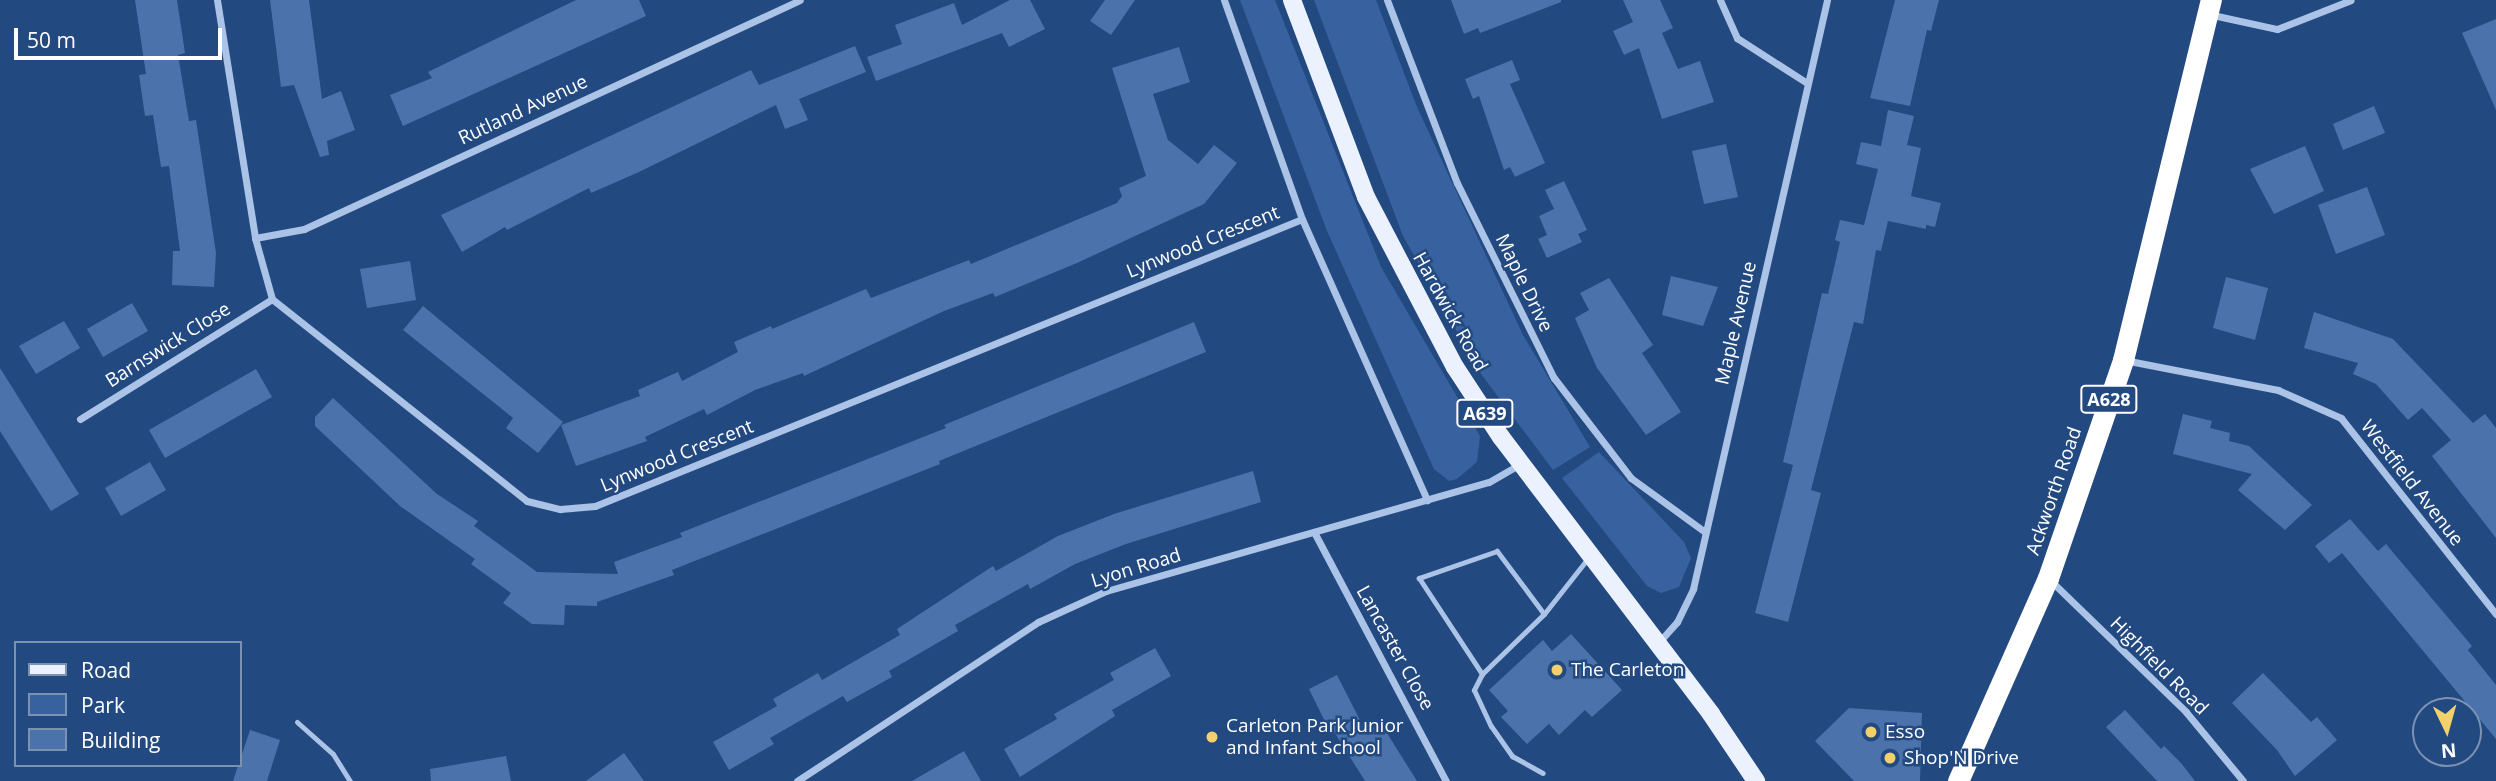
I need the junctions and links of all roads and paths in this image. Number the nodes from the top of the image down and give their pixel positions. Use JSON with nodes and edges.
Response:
{"nodes":[{"id":1,"x":217,"y":0,"type":"edge"},
{"id":2,"x":800,"y":0,"type":"edge"},
{"id":3,"x":1224,"y":0,"type":"edge"},
{"id":4,"x":1292,"y":0,"type":"edge"},
{"id":5,"x":1387,"y":0,"type":"edge"},
{"id":6,"x":1720,"y":0,"type":"edge"},
{"id":7,"x":1827,"y":0,"type":"edge"},
{"id":8,"x":2351,"y":0,"type":"edge"},
{"id":9,"x":2210,"y":7,"type":"edge"},
{"id":10,"x":1807,"y":83,"type":"junction"},
{"id":11,"x":1302,"y":219,"type":"junction"},
{"id":12,"x":255,"y":238,"type":"junction"},
{"id":13,"x":272,"y":299,"type":"junction"},
{"id":14,"x":2123,"y":360,"type":"junction"},
{"id":15,"x":80,"y":419,"type":"dead end"},
{"id":16,"x":1521,"y":463,"type":"junction"},
{"id":17,"x":1427,"y":500,"type":"junction"},
{"id":18,"x":1314,"y":531,"type":"junction"},
{"id":19,"x":1705,"y":532,"type":"junction"},
{"id":20,"x":1591,"y":555,"type":"junction"},
{"id":21,"x":2048,"y":578,"type":"junction"},
{"id":22,"x":1544,"y":614,"type":"junction"},
{"id":23,"x":2496,"y":614,"type":"edge"},
{"id":24,"x":1658,"y":643,"type":"junction"},
{"id":25,"x":1482,"y":674,"type":"junction"},
{"id":26,"x":297,"y":722,"type":"dead end"},
{"id":27,"x":1543,"y":773,"type":"dead end"},
{"id":28,"x":350,"y":781,"type":"edge"},
{"id":29,"x":797,"y":781,"type":"edge"},
{"id":30,"x":1446,"y":781,"type":"edge"},
{"id":31,"x":1756,"y":781,"type":"edge"},
{"id":32,"x":1958,"y":781,"type":"edge"},
{"id":33,"x":2243,"y":781,"type":"edge"}],
"edges":[{"from":1,"to":12,"type":"street"},
{"from":2,"to":12,"type":"street","name":"Rutland Avenue"},
{"from":3,"to":11,"type":"street"},
{"from":4,"to":16,"type":"main road","name":"Hardwick Road","number":"A639"},
{"from":5,"to":19,"type":"street","name":"Maple Drive"},
{"from":6,"to":10,"type":"street"},
{"from":7,"to":10,"type":"street","name":"Maple Avenue"},
{"from":8,"to":9,"type":"street"},
{"from":9,"to":14,"type":"highway","name":"Ackworth Road","number":"A628"},
{"from":10,"to":19,"type":"street","name":"Maple Avenue"},
{"from":11,"to":13,"type":"street","name":"Lynwood Crescent"},
{"from":11,"to":17,"type":"street"},
{"from":12,"to":13,"type":"street"},
{"from":13,"to":15,"type":"street","name":"Barnswick Close"},
{"from":14,"to":21,"type":"highway","name":"Ackworth Road","number":"A628"},
{"from":14,"to":23,"type":"street","name":"Westfield Avenue"},
{"from":16,"to":17,"type":"street","name":"Lyon Road"},
{"from":16,"to":20,"type":"main road","name":"Hardwick Road","number":"A639"},
{"from":17,"to":18,"type":"street","name":"Lyon Road"},
{"from":18,"to":29,"type":"street","name":"Lyon Road"},
{"from":18,"to":30,"type":"street","name":"Lancaster Close"},
{"from":19,"to":24,"type":"street","name":"Maple Avenue"},
{"from":20,"to":22,"type":"lane"},
{"from":20,"to":24,"type":"main road","name":"Hardwick Road","number":"A639"},
{"from":21,"to":32,"type":"highway","name":"Ackworth Road","number":"A628"},
{"from":21,"to":33,"type":"street","name":"Highfield Road"},
{"from":22,"to":25,"type":"lane"},
{"from":22,"to":25,"type":"lane"},
{"from":24,"to":31,"type":"main road","name":"Hardwick Road","number":"A639"},
{"from":25,"to":27,"type":"lane"},
{"from":26,"to":28,"type":"lane"}]}
